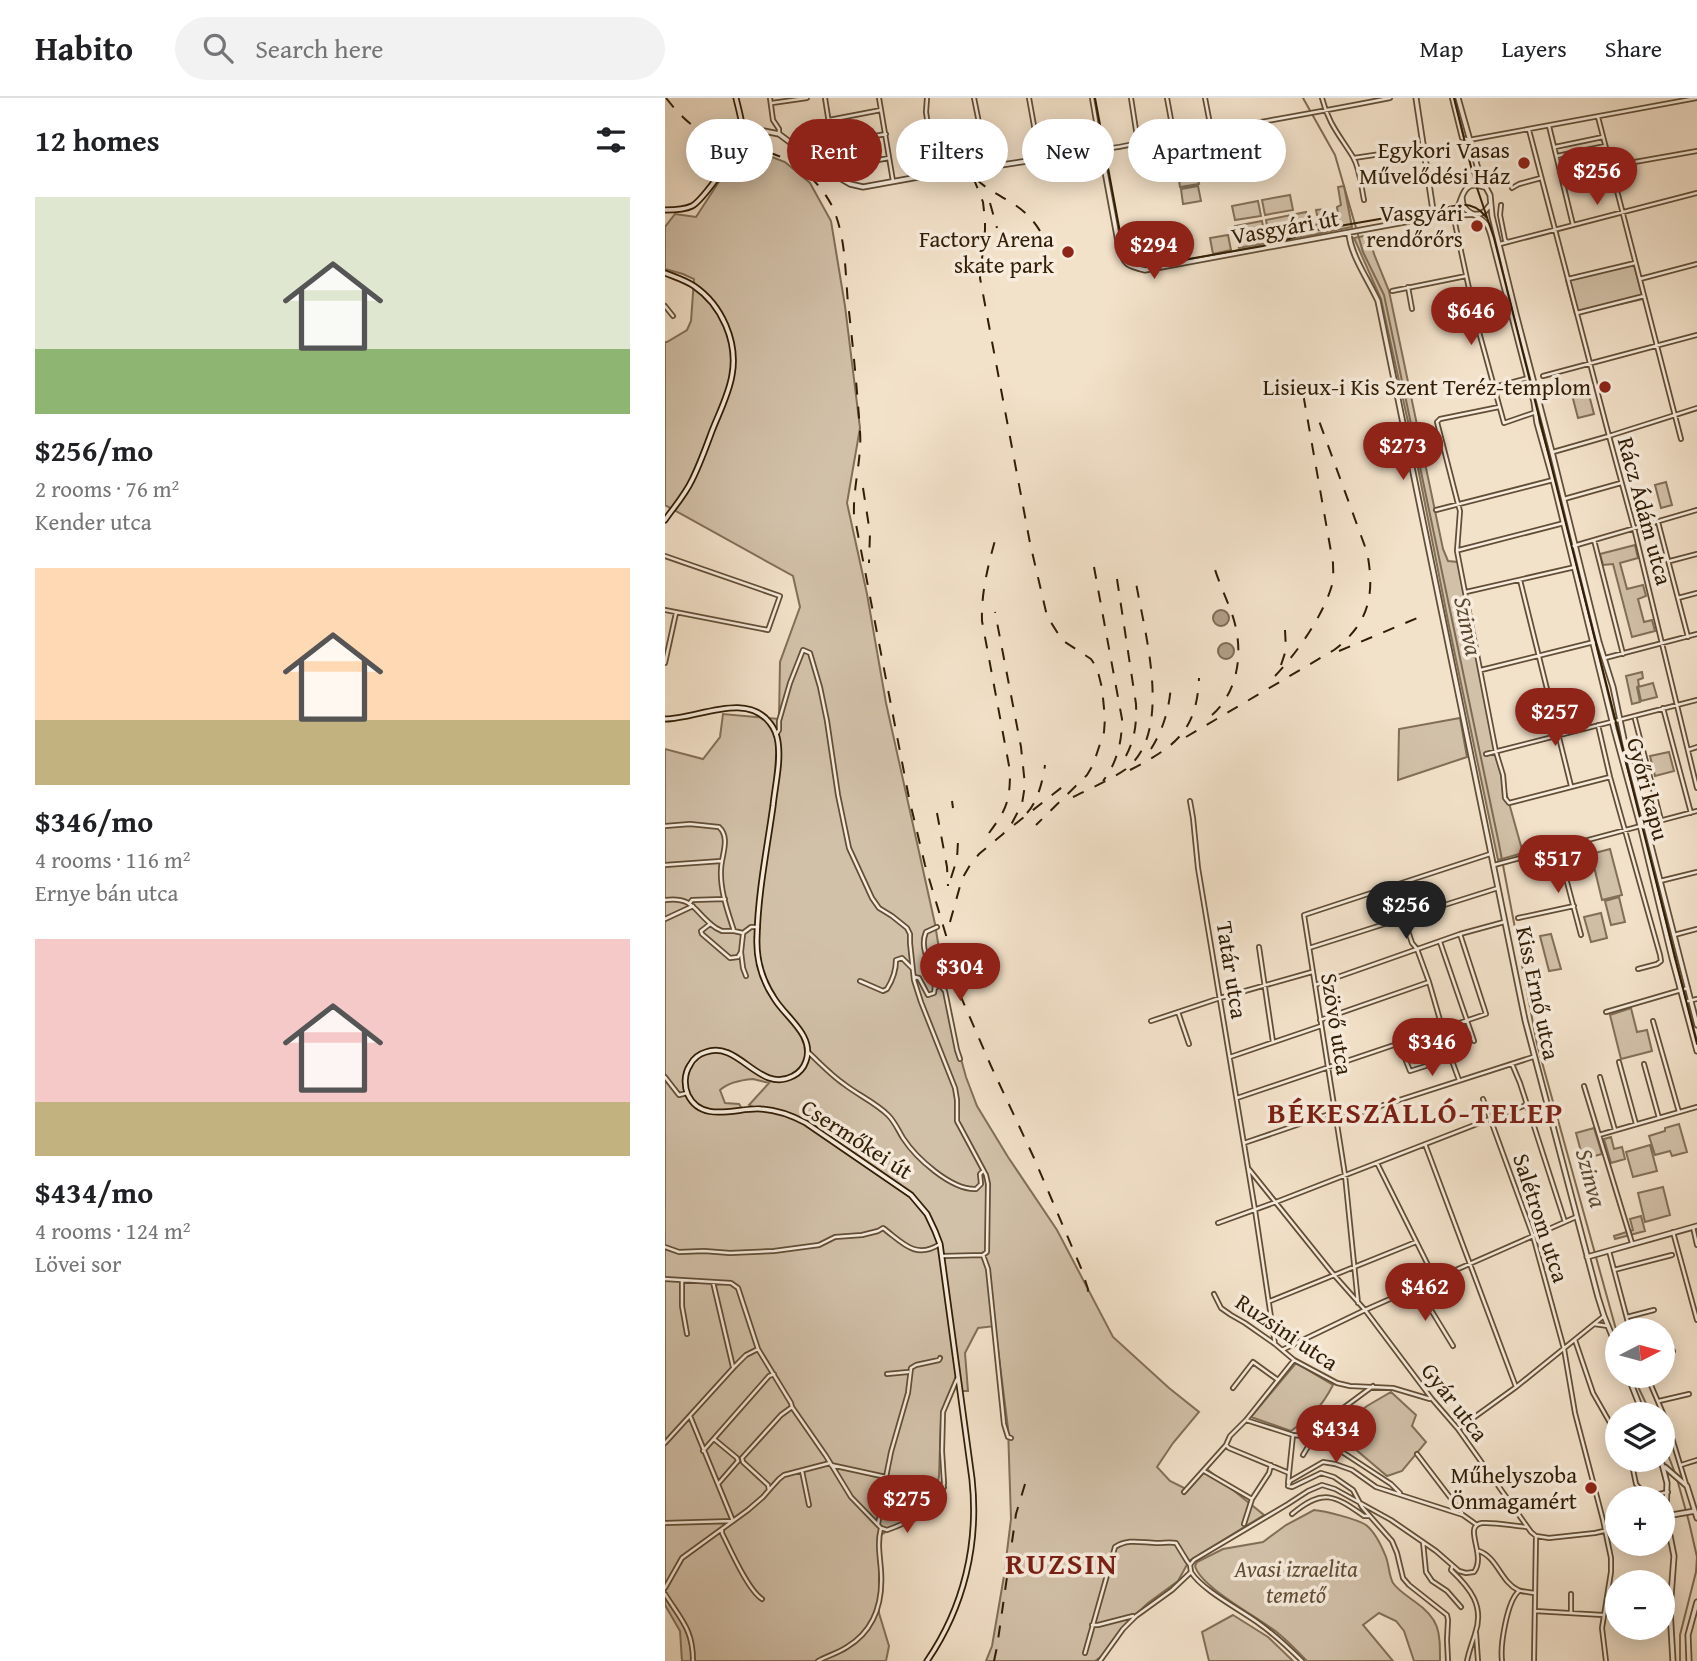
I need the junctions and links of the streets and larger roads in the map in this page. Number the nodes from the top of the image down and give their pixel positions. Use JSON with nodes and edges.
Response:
{"nodes":[{"id":1,"x":736,"y":98,"type":"edge"},
{"id":2,"x":770,"y":98,"type":"edge"},
{"id":3,"x":807,"y":98,"type":"edge"},
{"id":4,"x":825,"y":98,"type":"edge"},
{"id":5,"x":879,"y":98,"type":"edge"},
{"id":6,"x":926,"y":98,"type":"edge"},
{"id":7,"x":974,"y":98,"type":"edge"},
{"id":8,"x":1030,"y":98,"type":"edge"},
{"id":9,"x":1092,"y":98,"type":"edge"},
{"id":10,"x":1131,"y":98,"type":"edge"},
{"id":11,"x":1167,"y":98,"type":"edge"},
{"id":12,"x":1205,"y":98,"type":"edge"},
{"id":13,"x":1322,"y":98,"type":"edge"},
{"id":14,"x":1390,"y":98,"type":"edge"},
{"id":15,"x":1416,"y":98,"type":"edge"},
{"id":16,"x":1452,"y":98,"type":"edge"},
{"id":17,"x":1458,"y":98,"type":"edge"},
{"id":18,"x":1697,"y":98,"type":"edge"},
{"id":19,"x":771,"y":103,"type":"junction"},
{"id":20,"x":881,"y":110,"type":"junction"},
{"id":21,"x":1325,"y":111,"type":"junction"},
{"id":22,"x":1598,"y":117,"type":"junction"},
{"id":23,"x":740,"y":119,"type":"edge"},
{"id":24,"x":829,"y":119,"type":"edge"},
{"id":25,"x":834,"y":119,"type":"edge"},
{"id":26,"x":927,"y":119,"type":"edge"},
{"id":27,"x":978,"y":119,"type":"edge"},
{"id":28,"x":1033,"y":119,"type":"edge"},
{"id":29,"x":1096,"y":119,"type":"edge"},
{"id":30,"x":1134,"y":119,"type":"edge"},
{"id":31,"x":1171,"y":119,"type":"edge"},
{"id":32,"x":1209,"y":119,"type":"edge"},
{"id":33,"x":1278,"y":119,"type":"edge"},
{"id":34,"x":1549,"y":126,"type":"junction"},
{"id":35,"x":1529,"y":130,"type":"junction"},
{"id":36,"x":773,"y":133,"type":"edge"},
{"id":37,"x":779,"y":134,"type":"junction"},
{"id":38,"x":885,"y":134,"type":"junction"},
{"id":39,"x":882,"y":135,"type":"edge"},
{"id":40,"x":1603,"y":137,"type":"junction"},
{"id":41,"x":787,"y":140,"type":"edge"},
{"id":42,"x":1469,"y":141,"type":"junction"},
{"id":43,"x":1605,"y":146,"type":"junction"},
{"id":44,"x":1554,"y":147,"type":"junction"},
{"id":45,"x":1697,"y":151,"type":"edge"},
{"id":46,"x":1394,"y":152,"type":"dead end"},
{"id":47,"x":1557,"y":156,"type":"junction"},
{"id":48,"x":889,"y":158,"type":"junction"},
{"id":49,"x":1354,"y":158,"type":"junction"},
{"id":50,"x":882,"y":159,"type":"edge"},
{"id":51,"x":1610,"y":166,"type":"junction"},
{"id":52,"x":1561,"y":175,"type":"junction"},
{"id":53,"x":1541,"y":178,"type":"junction"},
{"id":54,"x":896,"y":180,"type":"edge"},
{"id":55,"x":893,"y":181,"type":"junction"},
{"id":56,"x":713,"y":182,"type":"edge"},
{"id":57,"x":847,"y":182,"type":"edge"},
{"id":58,"x":1107,"y":182,"type":"edge"},
{"id":59,"x":1486,"y":188,"type":"junction"},
{"id":60,"x":1512,"y":188,"type":"dead end"},
{"id":61,"x":1697,"y":193,"type":"edge"},
{"id":62,"x":1462,"y":197,"type":"junction"},
{"id":63,"x":1364,"y":200,"type":"dead end"},
{"id":64,"x":1490,"y":203,"type":"junction"},
{"id":65,"x":1501,"y":205,"type":"dead end"},
{"id":66,"x":665,"y":210,"type":"edge"},
{"id":67,"x":1622,"y":212,"type":"junction"},
{"id":68,"x":1471,"y":213,"type":"junction"},
{"id":69,"x":1453,"y":214,"type":"junction"},
{"id":70,"x":1442,"y":215,"type":"junction"},
{"id":71,"x":1434,"y":217,"type":"junction"},
{"id":72,"x":1573,"y":225,"type":"junction"},
{"id":73,"x":1555,"y":229,"type":"junction"},
{"id":74,"x":1349,"y":233,"type":"junction"},
{"id":75,"x":1507,"y":242,"type":"junction"},
{"id":76,"x":1500,"y":243,"type":"junction"},
{"id":77,"x":1635,"y":263,"type":"junction"},
{"id":78,"x":1697,"y":264,"type":"edge"},
{"id":79,"x":665,"y":274,"type":"edge"},
{"id":80,"x":1466,"y":276,"type":"junction"},
{"id":81,"x":1568,"y":279,"type":"junction"},
{"id":82,"x":1640,"y":279,"type":"junction"},
{"id":83,"x":1408,"y":288,"type":"junction"},
{"id":84,"x":1392,"y":291,"type":"dead end"},
{"id":85,"x":1644,"y":296,"type":"junction"},
{"id":86,"x":665,"y":306,"type":"edge"},
{"id":87,"x":1412,"y":309,"type":"dead end"},
{"id":88,"x":1577,"y":313,"type":"junction"},
{"id":89,"x":673,"y":316,"type":"dead end"},
{"id":90,"x":1697,"y":335,"type":"edge"},
{"id":91,"x":1657,"y":346,"type":"junction"},
{"id":92,"x":1590,"y":363,"type":"junction"},
{"id":93,"x":1543,"y":376,"type":"dead end"},
{"id":94,"x":1528,"y":378,"type":"junction"},
{"id":95,"x":1494,"y":387,"type":"junction"},
{"id":96,"x":1499,"y":407,"type":"junction"},
{"id":97,"x":1697,"y":408,"type":"edge"},
{"id":98,"x":1536,"y":412,"type":"junction"},
{"id":99,"x":1675,"y":415,"type":"junction"},
{"id":100,"x":1609,"y":436,"type":"junction"},
{"id":101,"x":1681,"y":439,"type":"dead end"},
{"id":102,"x":1552,"y":452,"type":"junction"},
{"id":103,"x":1553,"y":480,"type":"junction"},
{"id":104,"x":1622,"y":483,"type":"junction"},
{"id":105,"x":1564,"y":499,"type":"junction"},
{"id":106,"x":1458,"y":504,"type":"junction"},
{"id":107,"x":1436,"y":510,"type":"dead end"},
{"id":108,"x":1697,"y":510,"type":"edge"},
{"id":109,"x":666,"y":519,"type":"edge"},
{"id":110,"x":1658,"y":522,"type":"junction"},
{"id":111,"x":1564,"y":523,"type":"junction"},
{"id":112,"x":1634,"y":528,"type":"junction"},
{"id":113,"x":1594,"y":540,"type":"junction"},
{"id":114,"x":1572,"y":547,"type":"junction"},
{"id":115,"x":1457,"y":551,"type":"junction"},
{"id":116,"x":1697,"y":554,"type":"edge"},
{"id":117,"x":665,"y":556,"type":"edge"},
{"id":118,"x":1668,"y":561,"type":"junction"},
{"id":119,"x":1575,"y":566,"type":"junction"},
{"id":120,"x":1520,"y":580,"type":"junction"},
{"id":121,"x":1466,"y":592,"type":"junction"},
{"id":122,"x":1697,"y":593,"type":"edge"},
{"id":123,"x":1678,"y":598,"type":"junction"},
{"id":124,"x":665,"y":610,"type":"edge"},
{"id":125,"x":676,"y":613,"type":"junction"},
{"id":126,"x":1697,"y":634,"type":"edge"},
{"id":127,"x":1688,"y":637,"type":"junction"},
{"id":128,"x":1594,"y":642,"type":"junction"},
{"id":129,"x":1662,"y":644,"type":"junction"},
{"id":130,"x":1623,"y":654,"type":"junction"},
{"id":131,"x":1539,"y":656,"type":"junction"},
{"id":132,"x":1604,"y":659,"type":"junction"},
{"id":133,"x":665,"y":663,"type":"edge"},
{"id":134,"x":1481,"y":670,"type":"junction"},
{"id":135,"x":1697,"y":701,"type":"edge"},
{"id":136,"x":1677,"y":706,"type":"junction"},
{"id":137,"x":1663,"y":708,"type":"junction"},
{"id":138,"x":665,"y":719,"type":"edge"},
{"id":139,"x":1635,"y":719,"type":"dead end"},
{"id":140,"x":1620,"y":720,"type":"junction"},
{"id":141,"x":1613,"y":722,"type":"junction"},
{"id":142,"x":1598,"y":725,"type":"junction"},
{"id":143,"x":776,"y":735,"type":"junction"},
{"id":144,"x":1559,"y":735,"type":"junction"},
{"id":145,"x":1697,"y":747,"type":"edge"},
{"id":146,"x":1688,"y":750,"type":"junction"},
{"id":147,"x":1496,"y":752,"type":"junction"},
{"id":148,"x":1486,"y":754,"type":"dead end"},
{"id":149,"x":1610,"y":776,"type":"junction"},
{"id":150,"x":1571,"y":786,"type":"junction"},
{"id":151,"x":1697,"y":788,"type":"edge"},
{"id":152,"x":1190,"y":801,"type":"dead end"},
{"id":153,"x":1697,"y":811,"type":"edge"},
{"id":154,"x":1691,"y":813,"type":"junction"},
{"id":155,"x":1661,"y":820,"type":"junction"},
{"id":156,"x":1643,"y":824,"type":"junction"},
{"id":157,"x":665,"y":826,"type":"edge"},
{"id":158,"x":1625,"y":830,"type":"junction"},
{"id":159,"x":1558,"y":848,"type":"junction"},
{"id":160,"x":1492,"y":853,"type":"junction"},
{"id":161,"x":722,"y":861,"type":"junction"},
{"id":162,"x":1496,"y":864,"type":"junction"},
{"id":163,"x":665,"y":865,"type":"edge"},
{"id":164,"x":1697,"y":872,"type":"edge"},
{"id":165,"x":1660,"y":881,"type":"junction"},
{"id":166,"x":1393,"y":886,"type":"junction"},
{"id":167,"x":1498,"y":888,"type":"junction"},
{"id":168,"x":725,"y":899,"type":"junction"},
{"id":169,"x":665,"y":900,"type":"edge"},
{"id":170,"x":691,"y":905,"type":"junction"},
{"id":171,"x":1574,"y":906,"type":"junction"},
{"id":172,"x":1403,"y":917,"type":"junction"},
{"id":173,"x":1518,"y":918,"type":"dead end"},
{"id":174,"x":665,"y":919,"type":"edge"},
{"id":175,"x":1505,"y":922,"type":"junction"},
{"id":176,"x":710,"y":924,"type":"junction"},
{"id":177,"x":758,"y":927,"type":"junction"},
{"id":178,"x":937,"y":927,"type":"dead end"},
{"id":179,"x":1697,"y":929,"type":"edge"},
{"id":180,"x":734,"y":932,"type":"junction"},
{"id":181,"x":743,"y":933,"type":"junction"},
{"id":182,"x":1461,"y":934,"type":"junction"},
{"id":183,"x":1581,"y":935,"type":"dead end"},
{"id":184,"x":1674,"y":935,"type":"junction"},
{"id":185,"x":1440,"y":942,"type":"junction"},
{"id":186,"x":1259,"y":947,"type":"dead end"},
{"id":187,"x":1309,"y":948,"type":"junction"},
{"id":188,"x":1417,"y":949,"type":"junction"},
{"id":189,"x":741,"y":952,"type":"junction"},
{"id":190,"x":913,"y":969,"type":"junction"},
{"id":191,"x":1638,"y":969,"type":"dead end"},
{"id":192,"x":1313,"y":972,"type":"junction"},
{"id":193,"x":746,"y":976,"type":"dead end"},
{"id":194,"x":914,"y":980,"type":"junction"},
{"id":195,"x":860,"y":981,"type":"dead end"},
{"id":196,"x":1429,"y":982,"type":"junction"},
{"id":197,"x":1265,"y":985,"type":"junction"},
{"id":198,"x":1315,"y":985,"type":"junction"},
{"id":199,"x":935,"y":988,"type":"junction"},
{"id":200,"x":1688,"y":988,"type":"junction"},
{"id":201,"x":1681,"y":990,"type":"junction"},
{"id":202,"x":1220,"y":998,"type":"junction"},
{"id":203,"x":1697,"y":999,"type":"edge"},
{"id":204,"x":1691,"y":1001,"type":"junction"},
{"id":205,"x":1684,"y":1002,"type":"junction"},
{"id":206,"x":1178,"y":1012,"type":"junction"},
{"id":207,"x":1606,"y":1012,"type":"dead end"},
{"id":208,"x":1320,"y":1020,"type":"junction"},
{"id":209,"x":1151,"y":1021,"type":"dead end"},
{"id":210,"x":1466,"y":1021,"type":"junction"},
{"id":211,"x":1653,"y":1021,"type":"dead end"},
{"id":212,"x":1697,"y":1025,"type":"edge"},
{"id":213,"x":1321,"y":1026,"type":"junction"},
{"id":214,"x":1442,"y":1029,"type":"junction"},
{"id":215,"x":1474,"y":1041,"type":"dead end"},
{"id":216,"x":1273,"y":1042,"type":"junction"},
{"id":217,"x":1399,"y":1043,"type":"junction"},
{"id":218,"x":1189,"y":1044,"type":"dead end"},
{"id":219,"x":1697,"y":1051,"type":"edge"},
{"id":220,"x":808,"y":1052,"type":"junction"},
{"id":221,"x":1230,"y":1057,"type":"junction"},
{"id":222,"x":1534,"y":1057,"type":"junction"},
{"id":223,"x":1451,"y":1058,"type":"junction"},
{"id":224,"x":960,"y":1059,"type":"dead end"},
{"id":225,"x":1619,"y":1062,"type":"dead end"},
{"id":226,"x":1512,"y":1064,"type":"junction"},
{"id":227,"x":1644,"y":1065,"type":"dead end"},
{"id":228,"x":1327,"y":1067,"type":"junction"},
{"id":229,"x":665,"y":1077,"type":"edge"},
{"id":230,"x":1599,"y":1077,"type":"dead end"},
{"id":231,"x":1459,"y":1080,"type":"junction"},
{"id":232,"x":1584,"y":1086,"type":"dead end"},
{"id":233,"x":687,"y":1093,"type":"junction"},
{"id":234,"x":1236,"y":1098,"type":"junction"},
{"id":235,"x":1483,"y":1099,"type":"dead end"},
{"id":236,"x":1526,"y":1105,"type":"junction"},
{"id":237,"x":1697,"y":1107,"type":"edge"},
{"id":238,"x":1335,"y":1112,"type":"junction"},
{"id":239,"x":1679,"y":1112,"type":"junction"},
{"id":240,"x":1659,"y":1118,"type":"junction"},
{"id":241,"x":1490,"y":1119,"type":"junction"},
{"id":242,"x":1336,"y":1120,"type":"junction"},
{"id":243,"x":1636,"y":1124,"type":"junction"},
{"id":244,"x":1615,"y":1130,"type":"junction"},
{"id":245,"x":1599,"y":1135,"type":"junction"},
{"id":246,"x":1244,"y":1143,"type":"junction"},
{"id":247,"x":1425,"y":1144,"type":"junction"},
{"id":248,"x":1377,"y":1163,"type":"junction"},
{"id":249,"x":1248,"y":1168,"type":"junction"},
{"id":250,"x":983,"y":1171,"type":"junction"},
{"id":251,"x":1345,"y":1175,"type":"junction"},
{"id":252,"x":1276,"y":1202,"type":"junction"},
{"id":253,"x":1255,"y":1210,"type":"junction"},
{"id":254,"x":1576,"y":1217,"type":"junction"},
{"id":255,"x":1565,"y":1222,"type":"junction"},
{"id":256,"x":1218,"y":1223,"type":"dead end"},
{"id":257,"x":1695,"y":1227,"type":"edge"},
{"id":258,"x":1673,"y":1232,"type":"junction"},
{"id":259,"x":1533,"y":1236,"type":"junction"},
{"id":260,"x":1416,"y":1241,"type":"junction"},
{"id":261,"x":940,"y":1244,"type":"junction"},
{"id":262,"x":1632,"y":1244,"type":"junction"},
{"id":263,"x":1697,"y":1245,"type":"edge"},
{"id":264,"x":665,"y":1247,"type":"edge"},
{"id":265,"x":1609,"y":1251,"type":"junction"},
{"id":266,"x":983,"y":1255,"type":"junction"},
{"id":267,"x":1672,"y":1255,"type":"dead end"},
{"id":268,"x":942,"y":1256,"type":"junction"},
{"id":269,"x":1590,"y":1256,"type":"junction"},
{"id":270,"x":1470,"y":1264,"type":"junction"},
{"id":271,"x":1355,"y":1267,"type":"junction"},
{"id":272,"x":1614,"y":1270,"type":"junction"},
{"id":273,"x":1334,"y":1275,"type":"junction"},
{"id":274,"x":665,"y":1279,"type":"edge"},
{"id":275,"x":1435,"y":1279,"type":"junction"},
{"id":276,"x":682,"y":1280,"type":"junction"},
{"id":277,"x":713,"y":1282,"type":"junction"},
{"id":278,"x":1417,"y":1287,"type":"junction"},
{"id":279,"x":1214,"y":1294,"type":"dead end"},
{"id":280,"x":1269,"y":1302,"type":"junction"},
{"id":281,"x":1358,"y":1303,"type":"junction"},
{"id":282,"x":1365,"y":1310,"type":"junction"},
{"id":283,"x":1654,"y":1310,"type":"dead end"},
{"id":284,"x":1604,"y":1316,"type":"joint"},
{"id":285,"x":1626,"y":1317,"type":"joint"},
{"id":286,"x":1697,"y":1320,"type":"edge"},
{"id":287,"x":1594,"y":1324,"type":"junction"},
{"id":288,"x":1605,"y":1326,"type":"edge"},
{"id":289,"x":687,"y":1334,"type":"dead end"},
{"id":290,"x":1575,"y":1340,"type":"junction"},
{"id":291,"x":1275,"y":1344,"type":"junction"},
{"id":292,"x":1453,"y":1346,"type":"dead end"},
{"id":293,"x":758,"y":1349,"type":"junction"},
{"id":294,"x":1564,"y":1349,"type":"junction"},
{"id":295,"x":1282,"y":1350,"type":"junction"},
{"id":296,"x":940,"y":1358,"type":"dead end"},
{"id":297,"x":1294,"y":1360,"type":"junction"},
{"id":298,"x":733,"y":1368,"type":"junction"},
{"id":299,"x":910,"y":1372,"type":"junction"},
{"id":300,"x":774,"y":1374,"type":"junction"},
{"id":301,"x":887,"y":1374,"type":"dead end"},
{"id":302,"x":958,"y":1376,"type":"junction"},
{"id":303,"x":1278,"y":1380,"type":"junction"},
{"id":304,"x":1373,"y":1386,"type":"junction"},
{"id":305,"x":1516,"y":1387,"type":"junction"},
{"id":306,"x":1233,"y":1388,"type":"dead end"},
{"id":307,"x":1427,"y":1392,"type":"junction"},
{"id":308,"x":1689,"y":1394,"type":"dead end"},
{"id":309,"x":1424,"y":1397,"type":"junction"},
{"id":310,"x":1432,"y":1399,"type":"junction"},
{"id":311,"x":1659,"y":1402,"type":"edge"},
{"id":312,"x":792,"y":1408,"type":"junction"},
{"id":313,"x":1605,"y":1414,"type":"edge"},
{"id":314,"x":690,"y":1416,"type":"junction"},
{"id":315,"x":1246,"y":1420,"type":"junction"},
{"id":316,"x":1458,"y":1429,"type":"junction"},
{"id":317,"x":1293,"y":1435,"type":"junction"},
{"id":318,"x":1302,"y":1436,"type":"junction"},
{"id":319,"x":1011,"y":1438,"type":"dead end"},
{"id":320,"x":714,"y":1439,"type":"junction"},
{"id":321,"x":1321,"y":1441,"type":"junction"},
{"id":322,"x":665,"y":1443,"type":"edge"},
{"id":323,"x":1226,"y":1445,"type":"junction"},
{"id":324,"x":1675,"y":1447,"type":"edge"},
{"id":325,"x":703,"y":1451,"type":"junction"},
{"id":326,"x":1417,"y":1454,"type":"dead end"},
{"id":327,"x":1303,"y":1455,"type":"dead end"},
{"id":328,"x":742,"y":1458,"type":"junction"},
{"id":329,"x":1697,"y":1460,"type":"edge"},
{"id":330,"x":737,"y":1463,"type":"junction"},
{"id":331,"x":831,"y":1464,"type":"junction"},
{"id":332,"x":1271,"y":1465,"type":"junction"},
{"id":333,"x":1681,"y":1465,"type":"junction"},
{"id":334,"x":1203,"y":1470,"type":"junction"},
{"id":335,"x":802,"y":1471,"type":"junction"},
{"id":336,"x":1671,"y":1472,"type":"edge"},
{"id":337,"x":1289,"y":1473,"type":"junction"},
{"id":338,"x":886,"y":1479,"type":"junction"},
{"id":339,"x":1685,"y":1484,"type":"junction"},
{"id":340,"x":717,"y":1485,"type":"junction"},
{"id":341,"x":1288,"y":1486,"type":"junction"},
{"id":342,"x":944,"y":1487,"type":"junction"},
{"id":343,"x":769,"y":1490,"type":"junction"},
{"id":344,"x":1184,"y":1492,"type":"dead end"},
{"id":345,"x":1402,"y":1496,"type":"junction"},
{"id":346,"x":1252,"y":1499,"type":"junction"},
{"id":347,"x":1360,"y":1502,"type":"junction"},
{"id":348,"x":809,"y":1504,"type":"dead end"},
{"id":349,"x":1695,"y":1511,"type":"edge"},
{"id":350,"x":1292,"y":1514,"type":"dead end"},
{"id":351,"x":1463,"y":1515,"type":"junction"},
{"id":352,"x":1675,"y":1515,"type":"edge"},
{"id":353,"x":1369,"y":1516,"type":"junction"},
{"id":354,"x":1697,"y":1518,"type":"edge"},
{"id":355,"x":733,"y":1521,"type":"junction"},
{"id":356,"x":665,"y":1523,"type":"edge"},
{"id":357,"x":1244,"y":1524,"type":"dead end"},
{"id":358,"x":1477,"y":1525,"type":"junction"},
{"id":359,"x":880,"y":1526,"type":"junction"},
{"id":360,"x":1527,"y":1527,"type":"junction"},
{"id":361,"x":723,"y":1529,"type":"junction"},
{"id":362,"x":1605,"y":1530,"type":"joint"},
{"id":363,"x":1536,"y":1536,"type":"junction"},
{"id":364,"x":1423,"y":1542,"type":"junction"},
{"id":365,"x":1478,"y":1551,"type":"junction"},
{"id":366,"x":1611,"y":1556,"type":"edge"},
{"id":367,"x":1674,"y":1556,"type":"edge"},
{"id":368,"x":1191,"y":1565,"type":"junction"},
{"id":369,"x":1453,"y":1566,"type":"junction"},
{"id":370,"x":1191,"y":1572,"type":"junction"},
{"id":371,"x":665,"y":1588,"type":"edge"},
{"id":372,"x":1519,"y":1591,"type":"junction"},
{"id":373,"x":1535,"y":1593,"type":"junction"},
{"id":374,"x":665,"y":1594,"type":"edge"},
{"id":375,"x":1571,"y":1594,"type":"dead end"},
{"id":376,"x":762,"y":1599,"type":"dead end"},
{"id":377,"x":1697,"y":1602,"type":"edge"},
{"id":378,"x":1461,"y":1607,"type":"dead end"},
{"id":379,"x":1535,"y":1611,"type":"junction"},
{"id":380,"x":1571,"y":1613,"type":"junction"},
{"id":381,"x":1603,"y":1615,"type":"junction"},
{"id":382,"x":1136,"y":1616,"type":"junction"},
{"id":383,"x":1092,"y":1625,"type":"junction"},
{"id":384,"x":1689,"y":1631,"type":"junction"},
{"id":385,"x":1697,"y":1631,"type":"edge"},
{"id":386,"x":1476,"y":1633,"type":"junction"},
{"id":387,"x":1086,"y":1654,"type":"dead end"},
{"id":388,"x":693,"y":1661,"type":"edge"},
{"id":389,"x":818,"y":1661,"type":"edge"},
{"id":390,"x":927,"y":1661,"type":"edge"},
{"id":391,"x":1100,"y":1661,"type":"edge"},
{"id":392,"x":1302,"y":1661,"type":"edge"},
{"id":393,"x":1448,"y":1661,"type":"edge"},
{"id":394,"x":1467,"y":1661,"type":"edge"},
{"id":395,"x":1478,"y":1661,"type":"edge"},
{"id":396,"x":1502,"y":1661,"type":"edge"},
{"id":397,"x":1534,"y":1661,"type":"edge"},
{"id":398,"x":1606,"y":1661,"type":"edge"},
{"id":399,"x":1673,"y":1661,"type":"edge"},
{"id":400,"x":1689,"y":1661,"type":"edge"}],
"edges":[{"from":1,"to":23,"type":"street"},
{"from":2,"to":19,"type":"street"},
{"from":3,"to":19,"type":"street"},
{"from":4,"to":24,"type":"street"},
{"from":5,"to":20,"type":"street"},
{"from":6,"to":26,"type":"street"},
{"from":7,"to":27,"type":"street"},
{"from":8,"to":28,"type":"street"},
{"from":9,"to":29,"type":"street"},
{"from":10,"to":30,"type":"street"},
{"from":11,"to":31,"type":"street"},
{"from":12,"to":32,"type":"street"},
{"from":13,"to":21,"type":"street"},
{"from":14,"to":21,"type":"street"},
{"from":15,"to":71,"type":"street"},
{"from":16,"to":42,"type":"street"},
{"from":17,"to":42,"type":"street"},
{"from":18,"to":22,"type":"street"},
{"from":19,"to":37,"type":"street"},
{"from":20,"to":25,"type":"street"},
{"from":20,"to":38,"type":"street"},
{"from":21,"to":33,"type":"street"},
{"from":21,"to":49,"type":"street"},
{"from":22,"to":34,"type":"street"},
{"from":22,"to":40,"type":"street"},
{"from":34,"to":35,"type":"street"},
{"from":34,"to":44,"type":"street"},
{"from":35,"to":42,"type":"street"},
{"from":35,"to":53,"type":"street","name":"Rácz Ádám utca"},
{"from":36,"to":37,"type":"street"},
{"from":37,"to":41,"type":"street"},
{"from":38,"to":39,"type":"street"},
{"from":38,"to":48,"type":"street"},
{"from":40,"to":43,"type":"street"},
{"from":40,"to":44,"type":"street"},
{"from":42,"to":59,"type":"street"},
{"from":43,"to":47,"type":"street"},
{"from":43,"to":51,"type":"street"},
{"from":44,"to":47,"type":"street"},
{"from":45,"to":51,"type":"street"},
{"from":46,"to":49,"type":"street"},
{"from":47,"to":52,"type":"street"},
{"from":48,"to":50,"type":"street"},
{"from":48,"to":55,"type":"street"},
{"from":49,"to":63,"type":"street"},
{"from":51,"to":52,"type":"street"},
{"from":51,"to":67,"type":"street"},
{"from":52,"to":72,"type":"street"},
{"from":53,"to":60,"type":"street"},
{"from":53,"to":73,"type":"street","name":"Rácz Ádám utca"},
{"from":54,"to":55,"type":"street"},
{"from":55,"to":57,"type":"street"},
{"from":56,"to":66,"type":"street"},
{"from":58,"to":74,"type":"street","name":"Vasgyári út"},
{"from":59,"to":62,"type":"street"},
{"from":59,"to":64,"type":"street"},
{"from":61,"to":67,"type":"street"},
{"from":62,"to":68,"type":"street"},
{"from":62,"to":70,"type":"street","name":"Vasgyári út"},
{"from":64,"to":68,"type":"street"},
{"from":64,"to":76,"type":"street","name":"Győri kapu"},
{"from":65,"to":75,"type":"street"},
{"from":67,"to":72,"type":"street"},
{"from":67,"to":77,"type":"street"},
{"from":68,"to":69,"type":"street","name":"Vasgyári út"},
{"from":68,"to":94,"type":"street","name":"Győri kapu"},
{"from":69,"to":70,"type":"street","name":"Vasgyári út"},
{"from":69,"to":80,"type":"street"},
{"from":70,"to":71,"type":"street","name":"Vasgyári út"},
{"from":71,"to":74,"type":"street","name":"Vasgyári út"},
{"from":72,"to":73,"type":"street"},
{"from":73,"to":75,"type":"street"},
{"from":73,"to":81,"type":"street","name":"Rácz Ádám utca"},
{"from":74,"to":160,"type":"street","name":"Kiss Ernő utca"},
{"from":75,"to":76,"type":"street"},
{"from":76,"to":102,"type":"street","name":"Győri kapu"},
{"from":77,"to":81,"type":"street"},
{"from":77,"to":82,"type":"street"},
{"from":78,"to":82,"type":"street"},
{"from":79,"to":109,"type":"street"},
{"from":80,"to":83,"type":"street"},
{"from":80,"to":95,"type":"street"},
{"from":81,"to":88,"type":"street","name":"Rácz Ádám utca"},
{"from":82,"to":85,"type":"street"},
{"from":83,"to":84,"type":"street"},
{"from":83,"to":87,"type":"street"},
{"from":85,"to":88,"type":"street"},
{"from":85,"to":91,"type":"street"},
{"from":86,"to":89,"type":"street"},
{"from":88,"to":92,"type":"street","name":"Rácz Ádám utca"},
{"from":90,"to":91,"type":"street"},
{"from":91,"to":92,"type":"street"},
{"from":91,"to":99,"type":"street"},
{"from":92,"to":93,"type":"street"},
{"from":92,"to":100,"type":"street","name":"Rácz Ádám utca"},
{"from":94,"to":95,"type":"street"},
{"from":94,"to":98,"type":"street","name":"Győri kapu"},
{"from":95,"to":96,"type":"street"},
{"from":96,"to":98,"type":"street"},
{"from":96,"to":106,"type":"street"},
{"from":97,"to":99,"type":"street"},
{"from":98,"to":103,"type":"street","name":"Győri kapu"},
{"from":99,"to":100,"type":"street"},
{"from":99,"to":101,"type":"street"},
{"from":100,"to":102,"type":"street"},
{"from":100,"to":104,"type":"street","name":"Rácz Ádám utca"},
{"from":102,"to":105,"type":"street","name":"Győri kapu"},
{"from":103,"to":106,"type":"street"},
{"from":103,"to":111,"type":"street","name":"Győri kapu"},
{"from":104,"to":105,"type":"street"},
{"from":104,"to":112,"type":"street","name":"Rácz Ádám utca"},
{"from":105,"to":114,"type":"street","name":"Győri kapu"},
{"from":106,"to":107,"type":"street"},
{"from":106,"to":115,"type":"street"},
{"from":108,"to":110,"type":"street"},
{"from":110,"to":112,"type":"street"},
{"from":110,"to":118,"type":"street"},
{"from":111,"to":114,"type":"street","name":"Győri kapu"},
{"from":111,"to":115,"type":"street"},
{"from":112,"to":113,"type":"street"},
{"from":112,"to":129,"type":"street","name":"Rácz Ádám utca"},
{"from":113,"to":114,"type":"street"},
{"from":113,"to":130,"type":"street"},
{"from":114,"to":119,"type":"street","name":"Győri kapu"},
{"from":114,"to":132,"type":"street","name":"Győri kapu"},
{"from":115,"to":121,"type":"street"},
{"from":116,"to":118,"type":"street"},
{"from":117,"to":125,"type":"street"},
{"from":118,"to":123,"type":"street"},
{"from":119,"to":120,"type":"street"},
{"from":119,"to":128,"type":"street","name":"Győri kapu"},
{"from":120,"to":121,"type":"street"},
{"from":120,"to":131,"type":"street"},
{"from":121,"to":134,"type":"street"},
{"from":122,"to":123,"type":"street"},
{"from":123,"to":127,"type":"street"},
{"from":124,"to":125,"type":"street"},
{"from":125,"to":133,"type":"street"},
{"from":126,"to":127,"type":"street"},
{"from":127,"to":129,"type":"street"},
{"from":128,"to":131,"type":"street"},
{"from":128,"to":141,"type":"street","name":"Győri kapu"},
{"from":129,"to":130,"type":"street"},
{"from":129,"to":136,"type":"street","name":"Rácz Ádám utca"},
{"from":130,"to":132,"type":"street"},
{"from":131,"to":134,"type":"street"},
{"from":131,"to":144,"type":"street"},
{"from":132,"to":140,"type":"street","name":"Győri kapu"},
{"from":134,"to":147,"type":"street"},
{"from":135,"to":136,"type":"street"},
{"from":136,"to":137,"type":"street"},
{"from":136,"to":146,"type":"street","name":"Rácz Ádám utca"},
{"from":137,"to":140,"type":"street"},
{"from":137,"to":154,"type":"street"},
{"from":138,"to":143,"type":"street"},
{"from":139,"to":155,"type":"street","name":"Győri kapu"},
{"from":140,"to":141,"type":"street"},
{"from":140,"to":156,"type":"street","name":"Győri kapu"},
{"from":141,"to":142,"type":"street"},
{"from":141,"to":156,"type":"street","name":"Győri kapu"},
{"from":142,"to":144,"type":"street"},
{"from":142,"to":149,"type":"street","name":"Győri kapu"},
{"from":143,"to":177,"type":"street"},
{"from":143,"to":190,"type":"street"},
{"from":144,"to":147,"type":"street"},
{"from":144,"to":150,"type":"street"},
{"from":145,"to":146,"type":"street"},
{"from":146,"to":151,"type":"street","name":"Rácz Ádám utca"},
{"from":147,"to":148,"type":"street"},
{"from":147,"to":150,"type":"street"},
{"from":149,"to":150,"type":"street"},
{"from":149,"to":158,"type":"street","name":"Győri kapu"},
{"from":152,"to":202,"type":"street","name":"Tatár utca"},
{"from":153,"to":154,"type":"street"},
{"from":154,"to":155,"type":"street"},
{"from":155,"to":156,"type":"street"},
{"from":156,"to":158,"type":"street"},
{"from":156,"to":165,"type":"street","name":"Győri kapu"},
{"from":156,"to":201,"type":"street","name":"Győri kapu"},
{"from":157,"to":161,"type":"street"},
{"from":158,"to":159,"type":"street"},
{"from":158,"to":191,"type":"street","name":"Győri kapu"},
{"from":159,"to":162,"type":"street"},
{"from":159,"to":171,"type":"street"},
{"from":160,"to":162,"type":"street","name":"Kiss Ernő utca"},
{"from":160,"to":166,"type":"street"},
{"from":161,"to":163,"type":"street"},
{"from":161,"to":168,"type":"street"},
{"from":162,"to":167,"type":"street","name":"Kiss Ernő utca"},
{"from":164,"to":165,"type":"street"},
{"from":165,"to":184,"type":"street","name":"Győri kapu"},
{"from":166,"to":172,"type":"street"},
{"from":166,"to":187,"type":"street","name":"Szövő utca"},
{"from":167,"to":172,"type":"street"},
{"from":167,"to":175,"type":"street","name":"Kiss Ernő utca"},
{"from":168,"to":170,"type":"street"},
{"from":168,"to":180,"type":"street"},
{"from":169,"to":170,"type":"street"},
{"from":170,"to":174,"type":"street"},
{"from":170,"to":176,"type":"street"},
{"from":171,"to":173,"type":"street"},
{"from":171,"to":183,"type":"street"},
{"from":172,"to":187,"type":"street"},
{"from":172,"to":188,"type":"street"},
{"from":175,"to":182,"type":"street"},
{"from":175,"to":222,"type":"street","name":"Kiss Ernő utca"},
{"from":176,"to":180,"type":"street"},
{"from":176,"to":189,"type":"street"},
{"from":177,"to":181,"type":"street"},
{"from":177,"to":220,"type":"street"},
{"from":178,"to":199,"type":"street"},
{"from":179,"to":184,"type":"street"},
{"from":180,"to":181,"type":"street"},
{"from":181,"to":189,"type":"street"},
{"from":182,"to":185,"type":"street"},
{"from":182,"to":210,"type":"street"},
{"from":184,"to":200,"type":"street","name":"Győri kapu"},
{"from":185,"to":188,"type":"street"},
{"from":185,"to":210,"type":"street"},
{"from":186,"to":197,"type":"street"},
{"from":187,"to":192,"type":"street","name":"Szövő utca"},
{"from":188,"to":196,"type":"street"},
{"from":188,"to":198,"type":"street"},
{"from":189,"to":193,"type":"street"},
{"from":190,"to":194,"type":"street"},
{"from":190,"to":195,"type":"street"},
{"from":192,"to":197,"type":"street"},
{"from":192,"to":198,"type":"street","name":"Szövő utca"},
{"from":194,"to":199,"type":"street"},
{"from":194,"to":250,"type":"street"},
{"from":196,"to":208,"type":"street"},
{"from":196,"to":214,"type":"street"},
{"from":197,"to":202,"type":"street"},
{"from":197,"to":216,"type":"street"},
{"from":198,"to":208,"type":"street","name":"Szövő utca"},
{"from":199,"to":224,"type":"street"},
{"from":200,"to":201,"type":"street"},
{"from":200,"to":204,"type":"street","name":"Győri kapu"},
{"from":201,"to":205,"type":"street","name":"Győri kapu"},
{"from":201,"to":207,"type":"street"},
{"from":202,"to":206,"type":"street"},
{"from":202,"to":221,"type":"street","name":"Tatár utca"},
{"from":203,"to":204,"type":"street"},
{"from":204,"to":205,"type":"street"},
{"from":204,"to":212,"type":"street","name":"Győri kapu"},
{"from":205,"to":219,"type":"street","name":"Győri kapu"},
{"from":206,"to":209,"type":"street"},
{"from":206,"to":218,"type":"street"},
{"from":208,"to":213,"type":"street","name":"Szövő utca"},
{"from":210,"to":214,"type":"street"},
{"from":210,"to":215,"type":"street"},
{"from":211,"to":239,"type":"street"},
{"from":213,"to":216,"type":"street"},
{"from":213,"to":228,"type":"street","name":"Szövő utca"},
{"from":214,"to":217,"type":"street"},
{"from":214,"to":223,"type":"street"},
{"from":216,"to":221,"type":"street"},
{"from":217,"to":223,"type":"street"},
{"from":217,"to":228,"type":"street"},
{"from":220,"to":233,"type":"street","name":"Csermőkei út"},
{"from":220,"to":250,"type":"street"},
{"from":221,"to":234,"type":"street","name":"Tatár utca"},
{"from":222,"to":226,"type":"street"},
{"from":222,"to":254,"type":"street","name":"Kiss Ernő utca"},
{"from":223,"to":231,"type":"street"},
{"from":225,"to":243,"type":"street"},
{"from":226,"to":231,"type":"street"},
{"from":226,"to":236,"type":"street"},
{"from":227,"to":240,"type":"street"},
{"from":228,"to":234,"type":"street"},
{"from":228,"to":238,"type":"street","name":"Szövő utca"},
{"from":229,"to":233,"type":"street"},
{"from":230,"to":244,"type":"street"},
{"from":231,"to":242,"type":"street"},
{"from":232,"to":245,"type":"street"},
{"from":233,"to":261,"type":"street","name":"Csermőkei út"},
{"from":234,"to":246,"type":"street","name":"Tatár utca"},
{"from":235,"to":241,"type":"street","name":"Salétrom utca"},
{"from":236,"to":241,"type":"street"},
{"from":236,"to":255,"type":"street"},
{"from":237,"to":239,"type":"street"},
{"from":238,"to":242,"type":"street","name":"Szövő utca"},
{"from":238,"to":246,"type":"street"},
{"from":239,"to":240,"type":"street"},
{"from":240,"to":243,"type":"street"},
{"from":241,"to":247,"type":"street"},
{"from":241,"to":259,"type":"street","name":"Salétrom utca"},
{"from":242,"to":251,"type":"street","name":"Szövő utca"},
{"from":243,"to":244,"type":"street"},
{"from":244,"to":245,"type":"street"},
{"from":245,"to":262,"type":"street"},
{"from":246,"to":249,"type":"street","name":"Tatár utca"},
{"from":247,"to":248,"type":"street"},
{"from":247,"to":270,"type":"street"},
{"from":248,"to":251,"type":"street"},
{"from":248,"to":260,"type":"street"},
{"from":249,"to":252,"type":"street","name":"Gyár utca"},
{"from":249,"to":253,"type":"street","name":"Tatár utca"},
{"from":250,"to":266,"type":"street"},
{"from":251,"to":252,"type":"street"},
{"from":251,"to":271,"type":"street","name":"Szövő utca"},
{"from":252,"to":253,"type":"street"},
{"from":252,"to":273,"type":"street","name":"Gyár utca"},
{"from":253,"to":256,"type":"street"},
{"from":253,"to":280,"type":"street","name":"Tatár utca"},
{"from":254,"to":255,"type":"street"},
{"from":254,"to":269,"type":"street","name":"Kiss Ernő utca"},
{"from":255,"to":259,"type":"street"},
{"from":257,"to":258,"type":"street"},
{"from":257,"to":263,"type":"street"},
{"from":258,"to":262,"type":"street"},
{"from":258,"to":286,"type":"street"},
{"from":259,"to":270,"type":"street"},
{"from":259,"to":294,"type":"street","name":"Salétrom utca"},
{"from":260,"to":271,"type":"street"},
{"from":260,"to":275,"type":"street"},
{"from":261,"to":264,"type":"street"},
{"from":261,"to":268,"type":"street","name":"Csermőkei út"},
{"from":262,"to":265,"type":"street"},
{"from":265,"to":269,"type":"street"},
{"from":265,"to":272,"type":"street"},
{"from":266,"to":268,"type":"street"},
{"from":266,"to":319,"type":"street"},
{"from":267,"to":272,"type":"street"},
{"from":268,"to":302,"type":"street","name":"Csermőkei út"},
{"from":269,"to":284,"type":"street","name":"Kiss Ernő utca"},
{"from":270,"to":275,"type":"street"},
{"from":270,"to":305,"type":"street"},
{"from":271,"to":273,"type":"street"},
{"from":271,"to":281,"type":"street","name":"Szövő utca"},
{"from":272,"to":285,"type":"street"},
{"from":273,"to":280,"type":"street"},
{"from":273,"to":281,"type":"street","name":"Gyár utca"},
{"from":274,"to":276,"type":"street"},
{"from":275,"to":278,"type":"street"},
{"from":276,"to":277,"type":"street"},
{"from":276,"to":289,"type":"street"},
{"from":277,"to":293,"type":"street"},
{"from":277,"to":298,"type":"street"},
{"from":278,"to":282,"type":"street"},
{"from":278,"to":292,"type":"street"},
{"from":279,"to":291,"type":"street","name":"Ruzsini utca"},
{"from":280,"to":291,"type":"street","name":"Tatár utca"},
{"from":281,"to":282,"type":"street","name":"Gyár utca"},
{"from":282,"to":295,"type":"street"},
{"from":282,"to":307,"type":"street","name":"Gyár utca"},
{"from":283,"to":285,"type":"street"},
{"from":284,"to":287,"type":"street"},
{"from":287,"to":288,"type":"street"},
{"from":287,"to":290,"type":"street"},
{"from":290,"to":294,"type":"street"},
{"from":290,"to":313,"type":"street"},
{"from":291,"to":295,"type":"street","name":"Ruzsini utca"},
{"from":293,"to":298,"type":"street"},
{"from":293,"to":300,"type":"street"},
{"from":294,"to":305,"type":"street"},
{"from":294,"to":362,"type":"street","name":"Salétrom utca"},
{"from":295,"to":297,"type":"street","name":"Ruzsini utca"},
{"from":296,"to":299,"type":"street"},
{"from":297,"to":303,"type":"street"},
{"from":297,"to":304,"type":"street","name":"Ruzsini utca"},
{"from":298,"to":314,"type":"street"},
{"from":299,"to":301,"type":"street"},
{"from":299,"to":338,"type":"street"},
{"from":300,"to":312,"type":"street"},
{"from":300,"to":320,"type":"street"},
{"from":302,"to":342,"type":"street"},
{"from":302,"to":390,"type":"street","name":"Csermőkei út"},
{"from":303,"to":306,"type":"street"},
{"from":303,"to":315,"type":"street"},
{"from":304,"to":309,"type":"street","name":"Ruzsini utca"},
{"from":304,"to":318,"type":"street"},
{"from":305,"to":316,"type":"street"},
{"from":307,"to":309,"type":"street"},
{"from":307,"to":310,"type":"street","name":"Gyár utca"},
{"from":308,"to":311,"type":"street"},
{"from":309,"to":310,"type":"street","name":"Ruzsini utca"},
{"from":310,"to":316,"type":"street","name":"Gyár utca"},
{"from":312,"to":328,"type":"street"},
{"from":312,"to":331,"type":"street"},
{"from":314,"to":322,"type":"street"},
{"from":314,"to":325,"type":"street"},
{"from":315,"to":317,"type":"street"},
{"from":315,"to":323,"type":"street"},
{"from":316,"to":360,"type":"street","name":"Gyár utca"},
{"from":317,"to":318,"type":"street"},
{"from":317,"to":337,"type":"street"},
{"from":318,"to":321,"type":"street"},
{"from":320,"to":325,"type":"street"},
{"from":320,"to":330,"type":"street"},
{"from":321,"to":327,"type":"street"},
{"from":321,"to":345,"type":"street"},
{"from":323,"to":332,"type":"street"},
{"from":323,"to":334,"type":"street"},
{"from":324,"to":333,"type":"street"},
{"from":325,"to":340,"type":"street"},
{"from":326,"to":351,"type":"street"},
{"from":328,"to":330,"type":"street"},
{"from":328,"to":343,"type":"street"},
{"from":329,"to":333,"type":"street"},
{"from":330,"to":340,"type":"street"},
{"from":331,"to":335,"type":"street"},
{"from":331,"to":338,"type":"street"},
{"from":331,"to":359,"type":"street"},
{"from":332,"to":337,"type":"street"},
{"from":332,"to":346,"type":"street"},
{"from":333,"to":339,"type":"street"},
{"from":334,"to":344,"type":"street"},
{"from":334,"to":346,"type":"street"},
{"from":335,"to":343,"type":"street"},
{"from":335,"to":348,"type":"street"},
{"from":336,"to":339,"type":"street"},
{"from":337,"to":341,"type":"street"},
{"from":338,"to":342,"type":"street"},
{"from":338,"to":359,"type":"street"},
{"from":339,"to":349,"type":"street"},
{"from":340,"to":355,"type":"street"},
{"from":341,"to":345,"type":"street"},
{"from":341,"to":347,"type":"street"},
{"from":342,"to":359,"type":"street"},
{"from":343,"to":355,"type":"street"},
{"from":345,"to":351,"type":"street"},
{"from":346,"to":357,"type":"street"},
{"from":347,"to":353,"type":"street"},
{"from":347,"to":364,"type":"street"},
{"from":347,"to":368,"type":"street"},
{"from":349,"to":352,"type":"street"},
{"from":349,"to":354,"type":"street"},
{"from":350,"to":353,"type":"street"},
{"from":351,"to":358,"type":"street"},
{"from":353,"to":393,"type":"street"},
{"from":355,"to":356,"type":"street"},
{"from":355,"to":361,"type":"street"},
{"from":358,"to":360,"type":"street"},
{"from":358,"to":365,"type":"street"},
{"from":359,"to":389,"type":"street"},
{"from":360,"to":363,"type":"street","name":"Gyár utca"},
{"from":361,"to":371,"type":"street"},
{"from":361,"to":376,"type":"street"},
{"from":362,"to":363,"type":"street"},
{"from":363,"to":373,"type":"street"},
{"from":364,"to":369,"type":"street"},
{"from":364,"to":378,"type":"street"},
{"from":365,"to":369,"type":"street"},
{"from":365,"to":372,"type":"street"},
{"from":366,"to":381,"type":"street","name":"Salétrom utca"},
{"from":367,"to":399,"type":"street"},
{"from":368,"to":370,"type":"street"},
{"from":368,"to":383,"type":"street"},
{"from":369,"to":386,"type":"street"},
{"from":370,"to":382,"type":"street"},
{"from":370,"to":392,"type":"street"},
{"from":372,"to":373,"type":"street"},
{"from":372,"to":396,"type":"street"},
{"from":373,"to":379,"type":"street"},
{"from":374,"to":388,"type":"street"},
{"from":375,"to":380,"type":"street"},
{"from":377,"to":384,"type":"street"},
{"from":379,"to":380,"type":"street"},
{"from":379,"to":397,"type":"street"},
{"from":380,"to":381,"type":"street"},
{"from":381,"to":398,"type":"street","name":"Salétrom utca"},
{"from":382,"to":383,"type":"street"},
{"from":382,"to":391,"type":"street"},
{"from":383,"to":387,"type":"street"},
{"from":384,"to":385,"type":"street"},
{"from":384,"to":400,"type":"street"},
{"from":386,"to":394,"type":"street"},
{"from":386,"to":395,"type":"street"}]}
